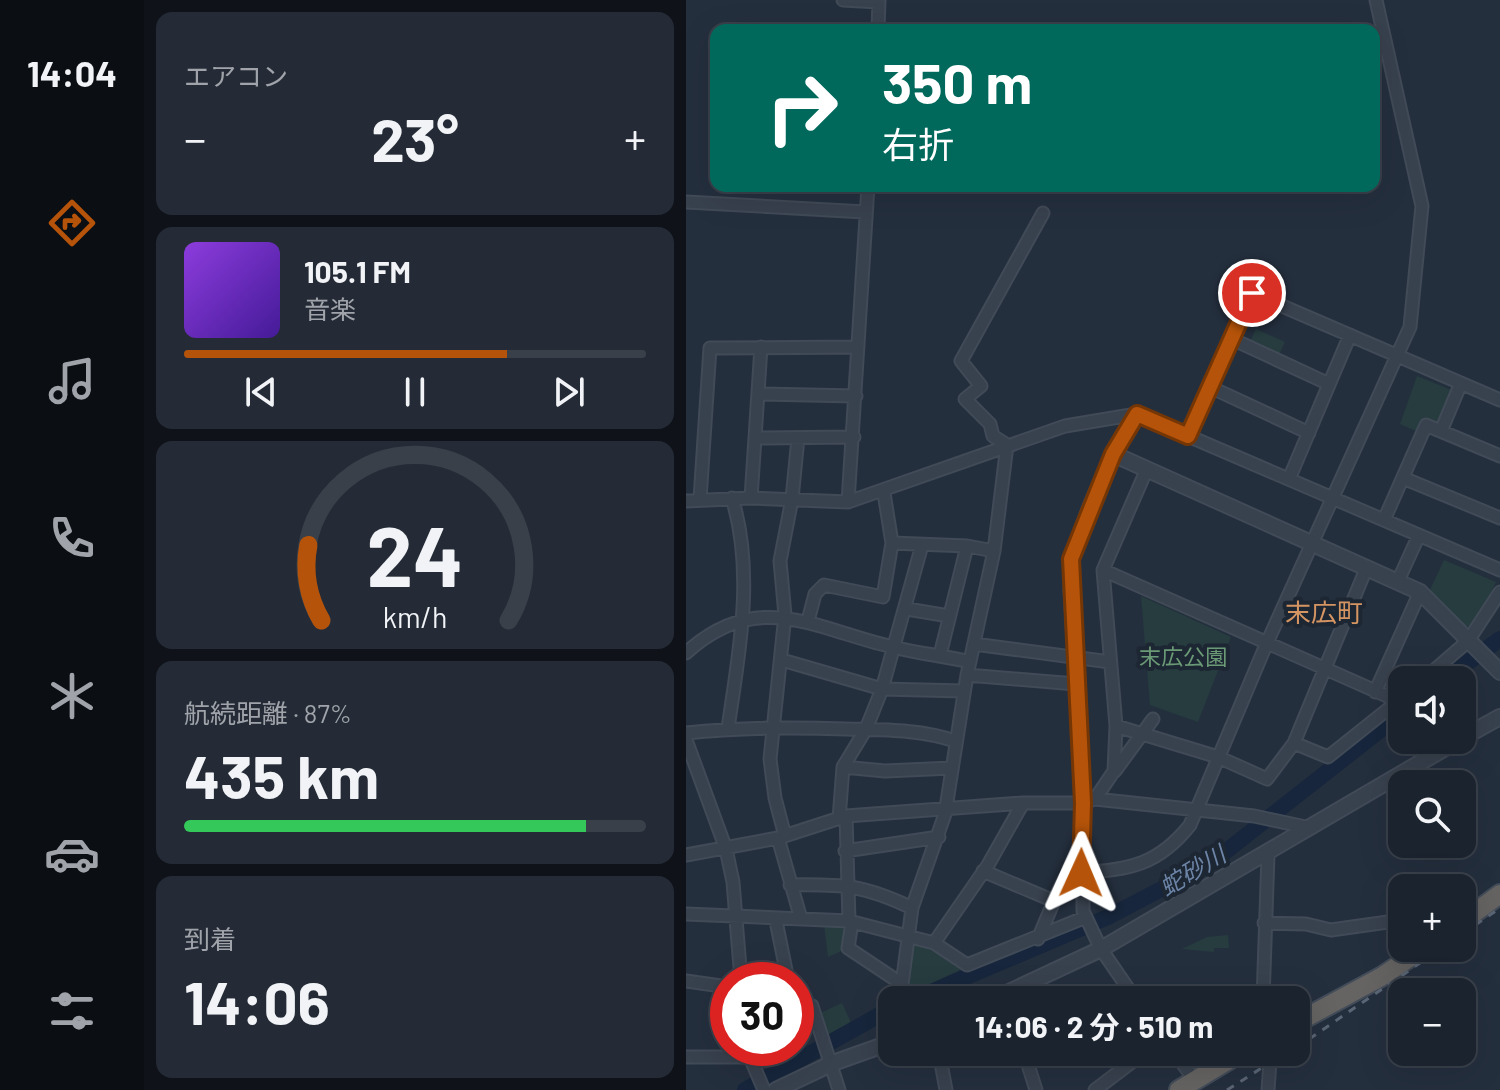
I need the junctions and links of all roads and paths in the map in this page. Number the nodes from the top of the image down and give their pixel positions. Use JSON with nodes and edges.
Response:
{"nodes":[{"id":1,"x":843,"y":0,"type":"edge"},
{"id":2,"x":1376,"y":0,"type":"edge"},
{"id":3,"x":879,"y":1,"type":"edge"},
{"id":4,"x":878,"y":24,"type":"edge"},
{"id":5,"x":867,"y":192,"type":"edge"},
{"id":6,"x":686,"y":202,"type":"edge"},
{"id":7,"x":865,"y":212,"type":"junction"},
{"id":8,"x":1043,"y":213,"type":"dead end"},
{"id":9,"x":1350,"y":335,"type":"junction"},
{"id":10,"x":1232,"y":339,"type":"junction"},
{"id":11,"x":761,"y":347,"type":"junction"},
{"id":12,"x":858,"y":347,"type":"junction"},
{"id":13,"x":1396,"y":355,"type":"junction"},
{"id":14,"x":1461,"y":383,"type":"junction"},
{"id":15,"x":1329,"y":384,"type":"junction"},
{"id":16,"x":1210,"y":387,"type":"junction"},
{"id":17,"x":758,"y":394,"type":"junction"},
{"id":18,"x":856,"y":396,"type":"junction"},
{"id":19,"x":1500,"y":400,"type":"edge"},
{"id":20,"x":1137,"y":414,"type":"junction"},
{"id":21,"x":1441,"y":431,"type":"junction"},
{"id":22,"x":1309,"y":433,"type":"junction"},
{"id":23,"x":1188,"y":436,"type":"junction"},
{"id":24,"x":854,"y":437,"type":"junction"},
{"id":25,"x":755,"y":438,"type":"junction"},
{"id":26,"x":798,"y":438,"type":"junction"},
{"id":27,"x":1007,"y":445,"type":"junction"},
{"id":28,"x":1113,"y":454,"type":"junction"},
{"id":29,"x":1500,"y":456,"type":"edge"},
{"id":30,"x":1146,"y":471,"type":"junction"},
{"id":31,"x":1403,"y":478,"type":"junction"},
{"id":32,"x":1289,"y":479,"type":"junction"},
{"id":33,"x":884,"y":493,"type":"junction"},
{"id":34,"x":732,"y":498,"type":"junction"},
{"id":35,"x":751,"y":498,"type":"junction"},
{"id":36,"x":700,"y":499,"type":"junction"},
{"id":37,"x":792,"y":499,"type":"junction"},
{"id":38,"x":1334,"y":499,"type":"junction"},
{"id":39,"x":686,"y":501,"type":"edge"},
{"id":40,"x":848,"y":502,"type":"junction"},
{"id":41,"x":1500,"y":518,"type":"edge"},
{"id":42,"x":1384,"y":520,"type":"junction"},
{"id":43,"x":1419,"y":535,"type":"junction"},
{"id":44,"x":892,"y":543,"type":"junction"},
{"id":45,"x":1313,"y":544,"type":"junction"},
{"id":46,"x":922,"y":545,"type":"junction"},
{"id":47,"x":967,"y":546,"type":"junction"},
{"id":48,"x":994,"y":551,"type":"junction"},
{"id":49,"x":1366,"y":569,"type":"junction"},
{"id":50,"x":1103,"y":570,"type":"junction"},
{"id":51,"x":1500,"y":570,"type":"edge"},
{"id":52,"x":1398,"y":581,"type":"junction"},
{"id":53,"x":1420,"y":592,"type":"junction"},
{"id":54,"x":1500,"y":592,"type":"edge"},
{"id":55,"x":907,"y":609,"type":"junction"},
{"id":56,"x":785,"y":615,"type":"junction"},
{"id":57,"x":949,"y":616,"type":"junction"},
{"id":58,"x":808,"y":621,"type":"junction"},
{"id":59,"x":744,"y":622,"type":"junction"},
{"id":60,"x":1468,"y":641,"type":"junction"},
{"id":61,"x":974,"y":644,"type":"junction"},
{"id":62,"x":1266,"y":645,"type":"junction"},
{"id":63,"x":896,"y":648,"type":"junction"},
{"id":64,"x":686,"y":653,"type":"edge"},
{"id":65,"x":940,"y":655,"type":"junction"},
{"id":66,"x":1074,"y":659,"type":"junction"},
{"id":67,"x":782,"y":660,"type":"junction"},
{"id":68,"x":970,"y":662,"type":"junction"},
{"id":69,"x":1110,"y":662,"type":"junction"},
{"id":70,"x":1439,"y":666,"type":"edge"},
{"id":71,"x":1323,"y":670,"type":"junction"},
{"id":72,"x":1500,"y":672,"type":"edge"},
{"id":73,"x":967,"y":675,"type":"junction"},
{"id":74,"x":1076,"y":684,"type":"junction"},
{"id":75,"x":882,"y":689,"type":"junction"},
{"id":76,"x":964,"y":691,"type":"junction"},
{"id":77,"x":1375,"y":692,"type":"junction"},
{"id":78,"x":1388,"y":696,"type":"edge"},
{"id":79,"x":1388,"y":710,"type":"edge"},
{"id":80,"x":1500,"y":717,"type":"edge"},
{"id":81,"x":1153,"y":719,"type":"dead end"},
{"id":82,"x":1116,"y":726,"type":"junction"},
{"id":83,"x":773,"y":727,"type":"junction"},
{"id":84,"x":728,"y":728,"type":"junction"},
{"id":85,"x":866,"y":729,"type":"junction"},
{"id":86,"x":1476,"y":731,"type":"edge"},
{"id":87,"x":686,"y":733,"type":"edge"},
{"id":88,"x":1143,"y":734,"type":"junction"},
{"id":89,"x":686,"y":740,"type":"edge"},
{"id":90,"x":955,"y":741,"type":"junction"},
{"id":91,"x":1294,"y":743,"type":"junction"},
{"id":92,"x":1436,"y":754,"type":"edge"},
{"id":93,"x":1218,"y":757,"type":"junction"},
{"id":94,"x":843,"y":767,"type":"junction"},
{"id":95,"x":952,"y":768,"type":"junction"},
{"id":96,"x":1114,"y":771,"type":"junction"},
{"id":97,"x":1095,"y":799,"type":"junction"},
{"id":98,"x":1023,"y":803,"type":"junction"},
{"id":99,"x":1083,"y":803,"type":"junction"},
{"id":100,"x":944,"y":808,"type":"junction"},
{"id":101,"x":1195,"y":809,"type":"junction"},
{"id":102,"x":842,"y":818,"type":"junction"},
{"id":103,"x":1311,"y":828,"type":"junction"},
{"id":104,"x":782,"y":837,"type":"junction"},
{"id":105,"x":939,"y":837,"type":"junction"},
{"id":106,"x":726,"y":849,"type":"junction"},
{"id":107,"x":845,"y":851,"type":"junction"},
{"id":108,"x":686,"y":855,"type":"edge"},
{"id":109,"x":1268,"y":855,"type":"junction"},
{"id":110,"x":983,"y":871,"type":"junction"},
{"id":111,"x":1081,"y":873,"type":"junction"},
{"id":112,"x":849,"y":884,"type":"junction"},
{"id":113,"x":790,"y":885,"type":"junction"},
{"id":114,"x":1500,"y":894,"type":"edge"},
{"id":115,"x":912,"y":908,"type":"junction"},
{"id":116,"x":1476,"y":912,"type":"edge"},
{"id":117,"x":686,"y":914,"type":"edge"},
{"id":118,"x":736,"y":918,"type":"junction"},
{"id":119,"x":801,"y":919,"type":"junction"},
{"id":120,"x":1088,"y":920,"type":"junction"},
{"id":121,"x":776,"y":921,"type":"junction"},
{"id":122,"x":850,"y":922,"type":"junction"},
{"id":123,"x":1388,"y":922,"type":"edge"},
{"id":124,"x":1264,"y":923,"type":"junction"},
{"id":125,"x":907,"y":938,"type":"junction"},
{"id":126,"x":1038,"y":939,"type":"junction"},
{"id":127,"x":1098,"y":942,"type":"junction"},
{"id":128,"x":934,"y":943,"type":"junction"},
{"id":129,"x":740,"y":962,"type":"edge"},
{"id":130,"x":784,"y":962,"type":"edge"},
{"id":131,"x":1403,"y":962,"type":"edge"},
{"id":132,"x":686,"y":981,"type":"edge"},
{"id":133,"x":710,"y":984,"type":"edge"},
{"id":134,"x":902,"y":984,"type":"joint"},
{"id":135,"x":1026,"y":986,"type":"edge"},
{"id":136,"x":1127,"y":986,"type":"edge"},
{"id":137,"x":1263,"y":986,"type":"edge"},
{"id":138,"x":814,"y":1012,"type":"edge"},
{"id":139,"x":1310,"y":1015,"type":"edge"},
{"id":140,"x":878,"y":1047,"type":"edge"},
{"id":141,"x":710,"y":1055,"type":"edge"},
{"id":142,"x":686,"y":1057,"type":"edge"},
{"id":143,"x":833,"y":1063,"type":"junction"},
{"id":144,"x":753,"y":1066,"type":"edge"},
{"id":145,"x":942,"y":1066,"type":"edge"},
{"id":146,"x":1029,"y":1066,"type":"edge"},
{"id":147,"x":1126,"y":1066,"type":"edge"},
{"id":148,"x":1218,"y":1066,"type":"edge"},
{"id":149,"x":1270,"y":1066,"type":"edge"},
{"id":150,"x":1186,"y":1084,"type":"edge"},
{"id":151,"x":764,"y":1090,"type":"edge"},
{"id":152,"x":776,"y":1090,"type":"edge"},
{"id":153,"x":839,"y":1090,"type":"edge"},
{"id":154,"x":946,"y":1090,"type":"edge"},
{"id":155,"x":1036,"y":1090,"type":"edge"},
{"id":156,"x":1095,"y":1090,"type":"edge"},
{"id":157,"x":1268,"y":1090,"type":"edge"}],
"edges":[{"from":1,"to":3,"type":"street"},
{"from":2,"to":13,"type":"street"},
{"from":3,"to":4,"type":"street"},
{"from":5,"to":7,"type":"street"},
{"from":6,"to":7,"type":"street"},
{"from":7,"to":12,"type":"street"},
{"from":8,"to":27,"type":"street"},
{"from":9,"to":10,"type":"street"},
{"from":9,"to":13,"type":"street"},
{"from":9,"to":15,"type":"street"},
{"from":10,"to":15,"type":"street"},
{"from":10,"to":16,"type":"street"},
{"from":11,"to":12,"type":"street"},
{"from":11,"to":17,"type":"street"},
{"from":11,"to":36,"type":"street"},
{"from":12,"to":18,"type":"street"},
{"from":13,"to":14,"type":"street"},
{"from":13,"to":38,"type":"street"},
{"from":14,"to":19,"type":"street"},
{"from":14,"to":21,"type":"street"},
{"from":15,"to":22,"type":"street"},
{"from":16,"to":22,"type":"street"},
{"from":16,"to":23,"type":"street"},
{"from":17,"to":18,"type":"street"},
{"from":17,"to":25,"type":"street"},
{"from":18,"to":24,"type":"street"},
{"from":20,"to":23,"type":"street"},
{"from":20,"to":27,"type":"street"},
{"from":20,"to":28,"type":"street"},
{"from":21,"to":29,"type":"street"},
{"from":21,"to":31,"type":"street"},
{"from":22,"to":32,"type":"street"},
{"from":23,"to":32,"type":"street"},
{"from":24,"to":26,"type":"street"},
{"from":24,"to":40,"type":"street"},
{"from":25,"to":26,"type":"street"},
{"from":25,"to":35,"type":"street"},
{"from":26,"to":37,"type":"street"},
{"from":27,"to":33,"type":"street"},
{"from":27,"to":48,"type":"street"},
{"from":28,"to":30,"type":"street"},
{"from":28,"to":66,"type":"street"},
{"from":30,"to":45,"type":"street"},
{"from":30,"to":50,"type":"street"},
{"from":31,"to":41,"type":"street"},
{"from":31,"to":42,"type":"street"},
{"from":32,"to":38,"type":"street"},
{"from":33,"to":40,"type":"street"},
{"from":33,"to":44,"type":"street"},
{"from":34,"to":35,"type":"street"},
{"from":34,"to":36,"type":"street"},
{"from":34,"to":59,"type":"street"},
{"from":35,"to":37,"type":"street"},
{"from":36,"to":39,"type":"street"},
{"from":37,"to":40,"type":"street"},
{"from":37,"to":56,"type":"street"},
{"from":38,"to":42,"type":"street"},
{"from":38,"to":45,"type":"street"},
{"from":42,"to":43,"type":"street"},
{"from":43,"to":51,"type":"street"},
{"from":43,"to":52,"type":"street"},
{"from":44,"to":46,"type":"street"},
{"from":44,"to":58,"type":"street"},
{"from":45,"to":49,"type":"street"},
{"from":45,"to":62,"type":"street"},
{"from":46,"to":47,"type":"street"},
{"from":46,"to":55,"type":"street"},
{"from":47,"to":48,"type":"street"},
{"from":47,"to":57,"type":"street"},
{"from":48,"to":61,"type":"street"},
{"from":49,"to":52,"type":"street"},
{"from":49,"to":71,"type":"street"},
{"from":50,"to":62,"type":"street"},
{"from":50,"to":69,"type":"street"},
{"from":52,"to":53,"type":"street"},
{"from":53,"to":60,"type":"street"},
{"from":53,"to":77,"type":"street"},
{"from":54,"to":60,"type":"street"},
{"from":55,"to":57,"type":"street"},
{"from":55,"to":63,"type":"street"},
{"from":56,"to":58,"type":"street"},
{"from":56,"to":59,"type":"street"},
{"from":56,"to":67,"type":"street"},
{"from":57,"to":65,"type":"street"},
{"from":58,"to":63,"type":"street"},
{"from":59,"to":64,"type":"street"},
{"from":59,"to":84,"type":"street"},
{"from":60,"to":70,"type":"street"},
{"from":60,"to":72,"type":"street"},
{"from":61,"to":66,"type":"street"},
{"from":61,"to":68,"type":"street"},
{"from":62,"to":71,"type":"street"},
{"from":62,"to":93,"type":"street"},
{"from":63,"to":65,"type":"street"},
{"from":63,"to":75,"type":"street"},
{"from":65,"to":68,"type":"street"},
{"from":66,"to":69,"type":"street"},
{"from":66,"to":74,"type":"street"},
{"from":67,"to":75,"type":"street"},
{"from":67,"to":83,"type":"street"},
{"from":68,"to":73,"type":"street"},
{"from":69,"to":82,"type":"street"},
{"from":71,"to":77,"type":"street"},
{"from":71,"to":91,"type":"street"},
{"from":73,"to":74,"type":"street"},
{"from":73,"to":76,"type":"street"},
{"from":74,"to":99,"type":"street"},
{"from":75,"to":76,"type":"street"},
{"from":75,"to":85,"type":"street"},
{"from":76,"to":90,"type":"street"},
{"from":77,"to":78,"type":"street"},
{"from":79,"to":91,"type":"street"},
{"from":80,"to":86,"type":"street"},
{"from":81,"to":88,"type":"street"},
{"from":82,"to":88,"type":"street"},
{"from":82,"to":96,"type":"street"},
{"from":83,"to":84,"type":"street"},
{"from":83,"to":85,"type":"street"},
{"from":83,"to":104,"type":"street"},
{"from":84,"to":87,"type":"street"},
{"from":85,"to":90,"type":"street"},
{"from":85,"to":94,"type":"street"},
{"from":88,"to":93,"type":"street"},
{"from":88,"to":96,"type":"street"},
{"from":89,"to":106,"type":"street"},
{"from":90,"to":95,"type":"street"},
{"from":91,"to":93,"type":"street"},
{"from":92,"to":103,"type":"street"},
{"from":93,"to":101,"type":"street"},
{"from":94,"to":95,"type":"street"},
{"from":94,"to":102,"type":"street"},
{"from":95,"to":100,"type":"street"},
{"from":96,"to":97,"type":"street"},
{"from":97,"to":99,"type":"street"},
{"from":97,"to":101,"type":"street"},
{"from":98,"to":99,"type":"street"},
{"from":98,"to":100,"type":"street"},
{"from":98,"to":110,"type":"street"},
{"from":99,"to":111,"type":"street"},
{"from":100,"to":102,"type":"street"},
{"from":100,"to":105,"type":"street"},
{"from":101,"to":103,"type":"street"},
{"from":101,"to":111,"type":"street"},
{"from":102,"to":104,"type":"street"},
{"from":102,"to":107,"type":"street"},
{"from":103,"to":109,"type":"street"},
{"from":104,"to":106,"type":"street"},
{"from":104,"to":113,"type":"street"},
{"from":105,"to":107,"type":"street"},
{"from":105,"to":115,"type":"street"},
{"from":106,"to":108,"type":"street"},
{"from":106,"to":118,"type":"street"},
{"from":107,"to":112,"type":"street"},
{"from":109,"to":124,"type":"street"},
{"from":109,"to":127,"type":"street"},
{"from":110,"to":126,"type":"street"},
{"from":110,"to":128,"type":"street"},
{"from":111,"to":120,"type":"street"},
{"from":112,"to":113,"type":"street"},
{"from":112,"to":115,"type":"street"},
{"from":112,"to":122,"type":"street"},
{"from":113,"to":119,"type":"street"},
{"from":114,"to":116,"type":"highway"},
{"from":115,"to":125,"type":"street"},
{"from":117,"to":118,"type":"street"},
{"from":118,"to":121,"type":"street"},
{"from":118,"to":129,"type":"street"},
{"from":119,"to":121,"type":"street"},
{"from":119,"to":122,"type":"street"},
{"from":120,"to":126,"type":"street"},
{"from":120,"to":127,"type":"street"},
{"from":121,"to":130,"type":"street"},
{"from":122,"to":125,"type":"street"},
{"from":122,"to":134,"type":"street"},
{"from":123,"to":124,"type":"street"},
{"from":124,"to":137,"type":"street"},
{"from":125,"to":128,"type":"street"},
{"from":125,"to":134,"type":"street"},
{"from":126,"to":128,"type":"street"},
{"from":127,"to":135,"type":"street"},
{"from":127,"to":136,"type":"street"},
{"from":131,"to":139,"type":"highway"},
{"from":132,"to":133,"type":"street"},
{"from":138,"to":143,"type":"street"},
{"from":140,"to":143,"type":"street"},
{"from":141,"to":142,"type":"street"},
{"from":143,"to":152,"type":"street"},
{"from":143,"to":153,"type":"street"},
{"from":144,"to":151,"type":"street"},
{"from":145,"to":154,"type":"street"},
{"from":146,"to":155,"type":"street"},
{"from":147,"to":156,"type":"street"},
{"from":148,"to":150,"type":"highway"},
{"from":149,"to":157,"type":"street"}]}
